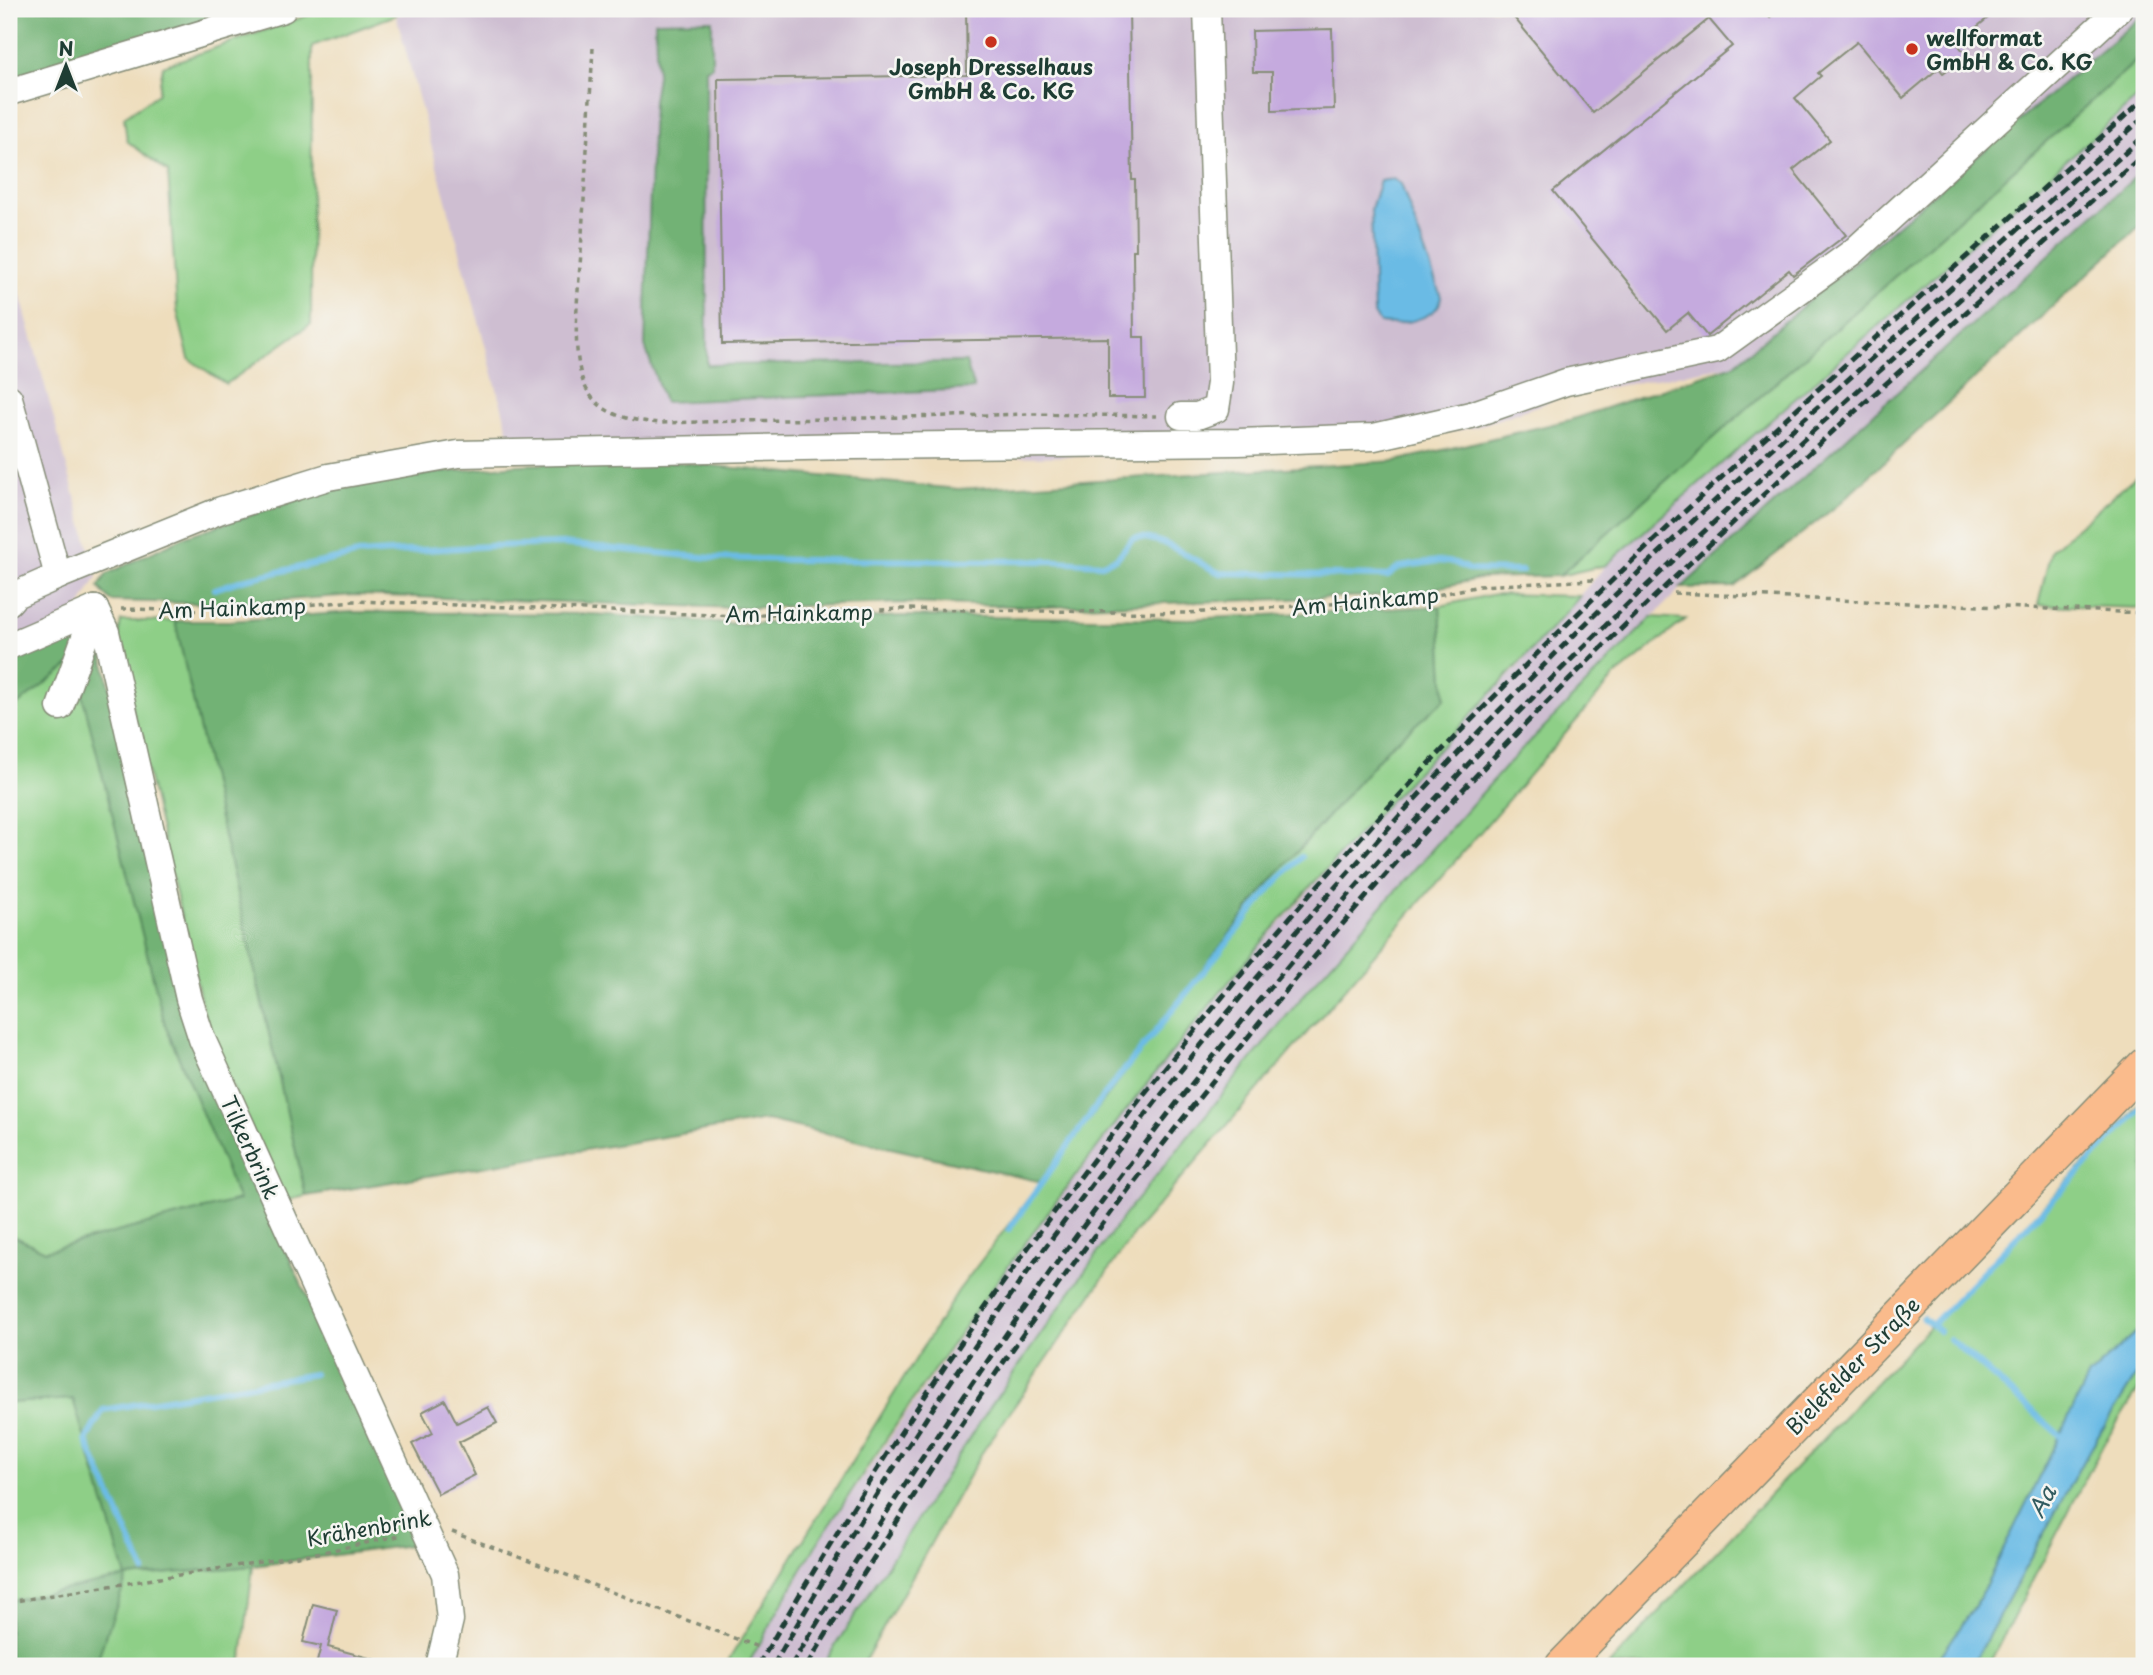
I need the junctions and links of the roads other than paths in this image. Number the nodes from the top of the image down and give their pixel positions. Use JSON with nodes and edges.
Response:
{"nodes":[{"id":1,"x":283,"y":9,"type":"edge"},
{"id":2,"x":1207,"y":9,"type":"edge"},
{"id":3,"x":2119,"y":9,"type":"edge"},
{"id":4,"x":9,"y":92,"type":"edge"},
{"id":5,"x":9,"y":398,"type":"edge"},
{"id":6,"x":1181,"y":416,"type":"road end"},
{"id":7,"x":58,"y":576,"type":"junction"},
{"id":8,"x":11,"y":594,"type":"edge"},
{"id":9,"x":95,"y":609,"type":"junction"},
{"id":10,"x":9,"y":646,"type":"edge"},
{"id":11,"x":60,"y":707,"type":"dead end"},
{"id":12,"x":2144,"y":1065,"type":"edge"},
{"id":13,"x":439,"y":1666,"type":"edge"},
{"id":14,"x":1562,"y":1666,"type":"edge"}],
"edges":[{"from":1,"to":4,"type":"street"},
{"from":2,"to":6,"type":"street"},
{"from":3,"to":7,"type":"street"},
{"from":5,"to":7,"type":"street"},
{"from":7,"to":8,"type":"street"},
{"from":9,"to":10,"type":"street"},
{"from":9,"to":11,"type":"street"},
{"from":9,"to":13,"type":"street","name":"Tilkerbrink"},
{"from":12,"to":14,"type":"main road","name":"Bielefelder Straße"}]}
